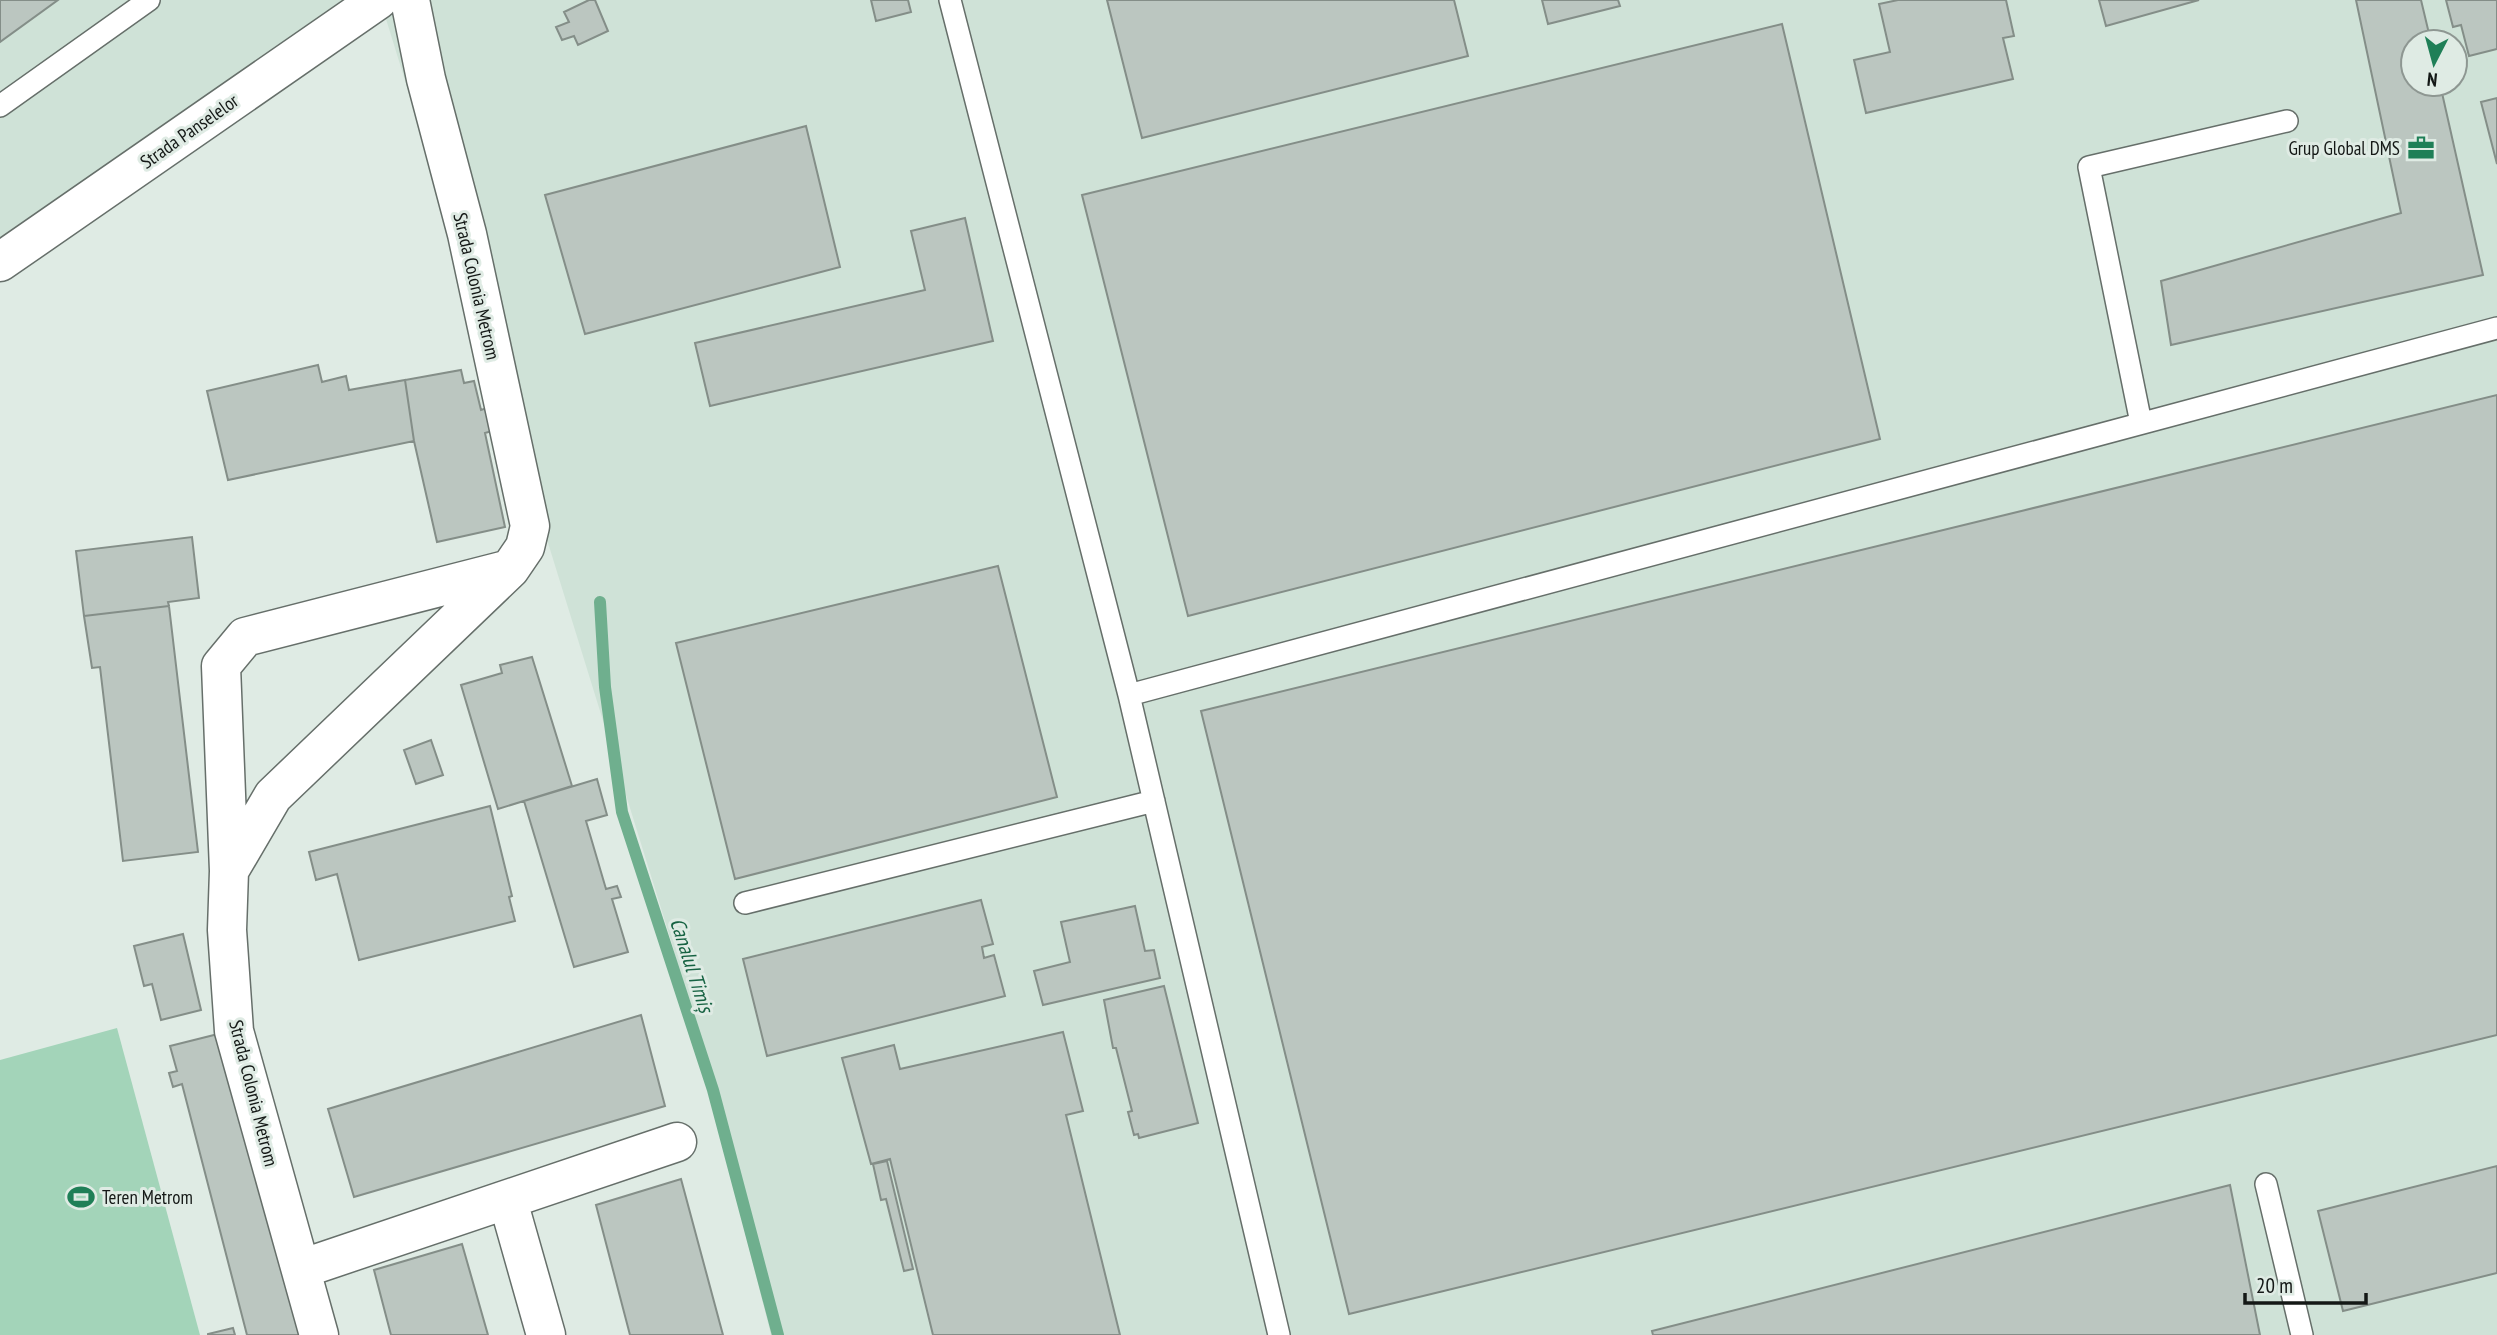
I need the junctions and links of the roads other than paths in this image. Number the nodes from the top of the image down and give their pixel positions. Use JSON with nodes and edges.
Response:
{"nodes":[{"id":1,"x":149,"y":0,"type":"edge"},
{"id":2,"x":378,"y":0,"type":"edge"},
{"id":3,"x":410,"y":0,"type":"edge"},
{"id":4,"x":950,"y":0,"type":"edge"},
{"id":5,"x":0,"y":106,"type":"edge"},
{"id":6,"x":2287,"y":121,"type":"dead end"},
{"id":7,"x":0,"y":262,"type":"edge"},
{"id":8,"x":2497,"y":328,"type":"edge"},
{"id":9,"x":2141,"y":423,"type":"junction"},
{"id":10,"x":510,"y":569,"type":"junction"},
{"id":11,"x":1129,"y":695,"type":"junction"},
{"id":12,"x":1154,"y":802,"type":"junction"},
{"id":13,"x":229,"y":871,"type":"junction"},
{"id":14,"x":745,"y":902,"type":"dead end"},
{"id":15,"x":677,"y":1142,"type":"dead end"},
{"id":16,"x":2266,"y":1184,"type":"dead end"},
{"id":17,"x":508,"y":1201,"type":"junction"},
{"id":18,"x":301,"y":1269,"type":"junction"},
{"id":19,"x":319,"y":1335,"type":"edge"},
{"id":20,"x":545,"y":1335,"type":"edge"},
{"id":21,"x":1279,"y":1335,"type":"edge"},
{"id":22,"x":2302,"y":1335,"type":"edge"}],
"edges":[{"from":1,"to":5,"type":"lane"},
{"from":2,"to":7,"type":"street","name":"Strada Panselelor"},
{"from":3,"to":10,"type":"street","name":"Strada Colonia Metrom"},
{"from":4,"to":11,"type":"lane"},
{"from":6,"to":9,"type":"lane"},
{"from":8,"to":9,"type":"lane"},
{"from":9,"to":11,"type":"lane"},
{"from":10,"to":13,"type":"street","name":"Strada Colonia Metrom"},
{"from":10,"to":13,"type":"street","name":"Strada Colonia Metrom"},
{"from":11,"to":12,"type":"lane"},
{"from":12,"to":14,"type":"lane"},
{"from":12,"to":21,"type":"lane"},
{"from":13,"to":18,"type":"street","name":"Strada Colonia Metrom"},
{"from":15,"to":17,"type":"street"},
{"from":16,"to":22,"type":"lane"},
{"from":17,"to":18,"type":"street"},
{"from":17,"to":20,"type":"street"},
{"from":18,"to":19,"type":"street","name":"Strada Colonia Metrom"}]}
